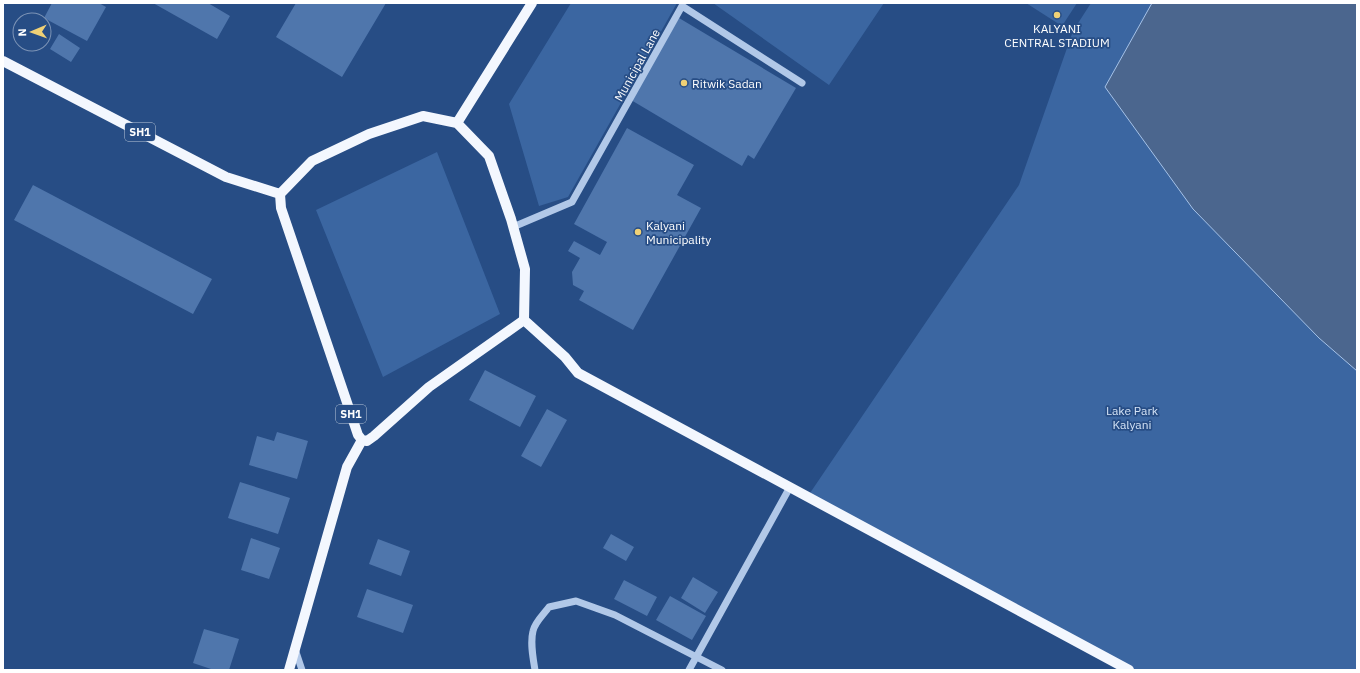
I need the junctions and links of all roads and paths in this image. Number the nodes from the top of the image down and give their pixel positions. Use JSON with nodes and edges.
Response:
{"nodes":[{"id":1,"x":532,"y":3,"type":"edge"},
{"id":2,"x":3,"y":61,"type":"edge"},
{"id":3,"x":802,"y":83,"type":"dead end"},
{"id":4,"x":457,"y":123,"type":"junction"},
{"id":5,"x":280,"y":194,"type":"junction"},
{"id":6,"x":513,"y":227,"type":"junction"},
{"id":7,"x":524,"y":320,"type":"junction"},
{"id":8,"x":362,"y":440,"type":"junction"},
{"id":9,"x":790,"y":487,"type":"junction"},
{"id":10,"x":295,"y":648,"type":"junction"},
{"id":11,"x":697,"y":656,"type":"junction"},
{"id":12,"x":289,"y":670,"type":"edge"},
{"id":13,"x":302,"y":670,"type":"edge"},
{"id":14,"x":534,"y":670,"type":"edge"},
{"id":15,"x":689,"y":670,"type":"edge"},
{"id":16,"x":722,"y":670,"type":"edge"},
{"id":17,"x":1129,"y":670,"type":"edge"}],
"edges":[{"from":1,"to":4,"type":"main road"},
{"from":2,"to":5,"type":"main road","number":"SH1"},
{"from":3,"to":6,"type":"street","name":"Municipal Lane"},
{"from":4,"to":5,"type":"main road"},
{"from":4,"to":6,"type":"main road"},
{"from":5,"to":8,"type":"main road","number":"SH1"},
{"from":6,"to":7,"type":"main road"},
{"from":7,"to":8,"type":"main road","number":"SH1"},
{"from":7,"to":9,"type":"main road"},
{"from":8,"to":10,"type":"main road","number":"SH1"},
{"from":9,"to":11,"type":"street"},
{"from":9,"to":17,"type":"main road"},
{"from":10,"to":12,"type":"main road","number":"SH1"},
{"from":10,"to":13,"type":"street"},
{"from":11,"to":14,"type":"street"},
{"from":11,"to":15,"type":"street"},
{"from":11,"to":16,"type":"street"}]}
